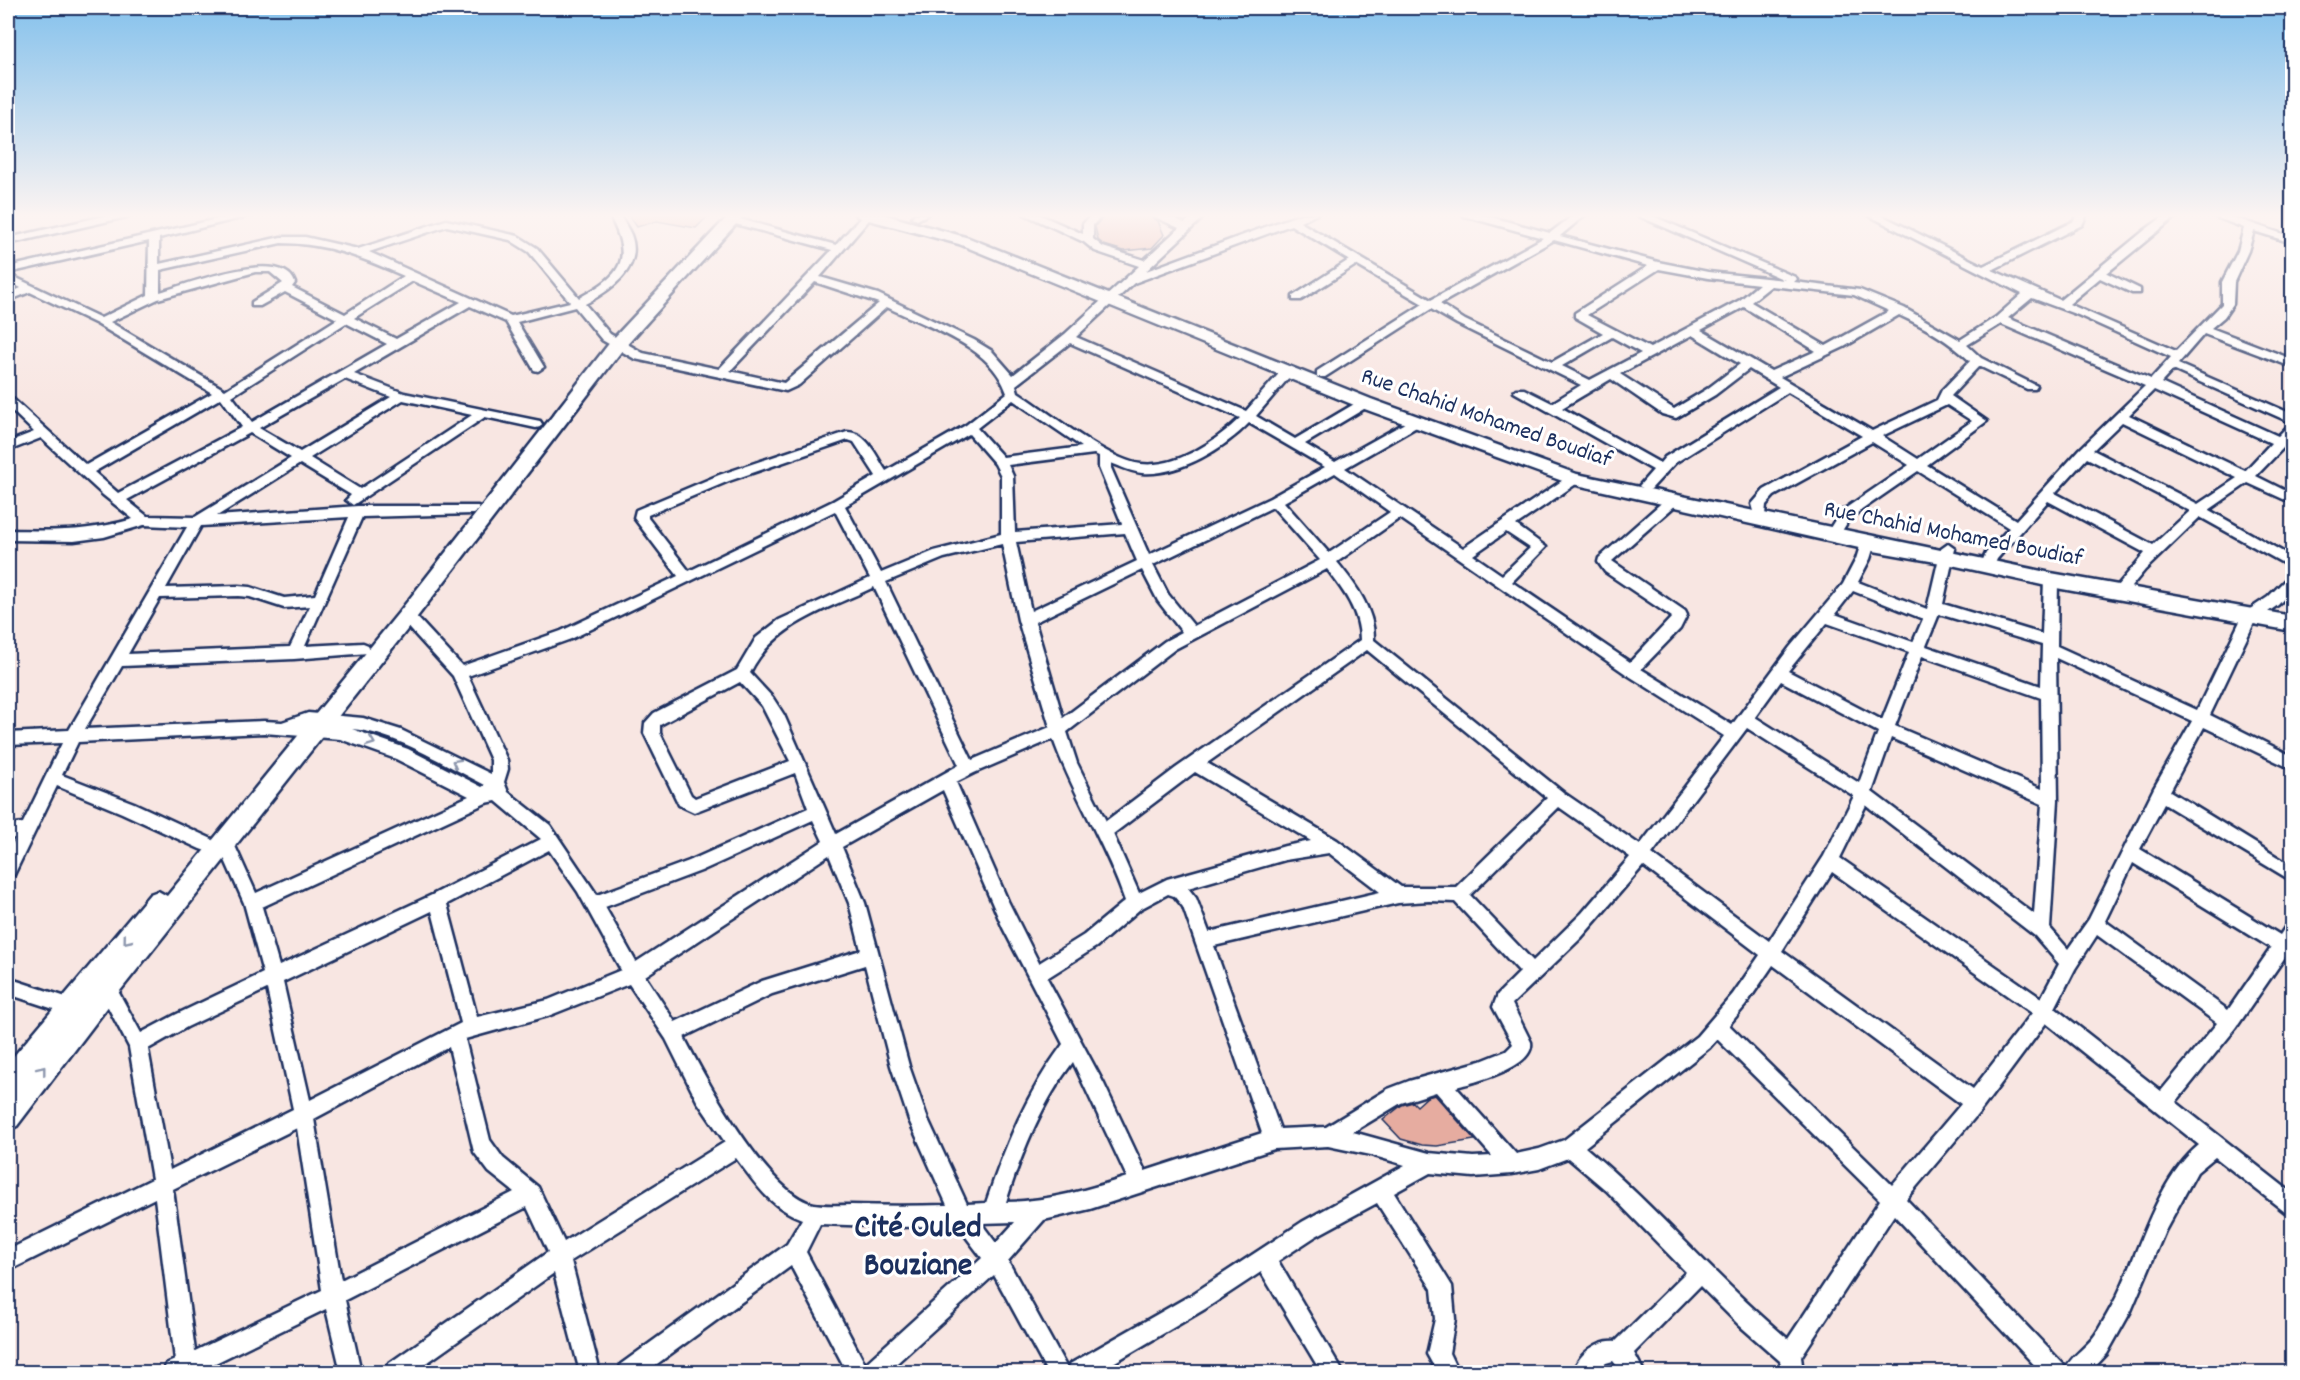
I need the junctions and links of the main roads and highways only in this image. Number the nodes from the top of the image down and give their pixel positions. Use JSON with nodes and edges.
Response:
{"nodes":[{"id":1,"x":670,"y":278,"type":"edge"},
{"id":2,"x":1068,"y":278,"type":"edge"},
{"id":3,"x":1112,"y":297,"type":"junction"},
{"id":4,"x":611,"y":341,"type":"junction"},
{"id":5,"x":1948,"y":553,"type":"junction"},
{"id":6,"x":443,"y":560,"type":"junction"},
{"id":7,"x":1989,"y":561,"type":"junction"},
{"id":8,"x":2124,"y":589,"type":"junction"},
{"id":9,"x":2292,"y":613,"type":"edge"},
{"id":10,"x":2254,"y":614,"type":"junction"},
{"id":11,"x":2292,"y":624,"type":"edge"},
{"id":12,"x":305,"y":726,"type":"junction"},
{"id":13,"x":216,"y":843,"type":"junction"},
{"id":14,"x":8,"y":1082,"type":"edge"},
{"id":15,"x":8,"y":1117,"type":"edge"}],
"edges":[{"from":1,"to":4,"type":"main road"},
{"from":2,"to":3,"type":"main road","name":"Rue Chahid Mohamed Boudiaf"},
{"from":3,"to":5,"type":"main road","name":"Rue Chahid Mohamed Boudiaf"},
{"from":3,"to":5,"type":"main road","name":"Rue Chahid Mohamed Boudiaf"},
{"from":4,"to":6,"type":"main road"},
{"from":4,"to":6,"type":"main road"},
{"from":5,"to":7,"type":"main road","name":"Rue Chahid Mohamed Boudiaf"},
{"from":6,"to":12,"type":"main road"},
{"from":6,"to":12,"type":"main road"},
{"from":7,"to":8,"type":"main road","name":"Rue Chahid Mohamed Boudiaf"},
{"from":7,"to":8,"type":"main road","name":"Rue Chahid Mohamed Boudiaf"},
{"from":8,"to":10,"type":"main road","name":"Rue Chahid Mohamed Boudiaf"},
{"from":9,"to":10,"type":"main road","name":"Rue Chahid Mohamed Boudiaf"},
{"from":10,"to":11,"type":"main road","name":"Rue Chahid Mohamed Boudiaf"},
{"from":12,"to":13,"type":"main road"},
{"from":13,"to":14,"type":"main road","one_way":true},
{"from":15,"to":13,"type":"main road","one_way":true}]}
